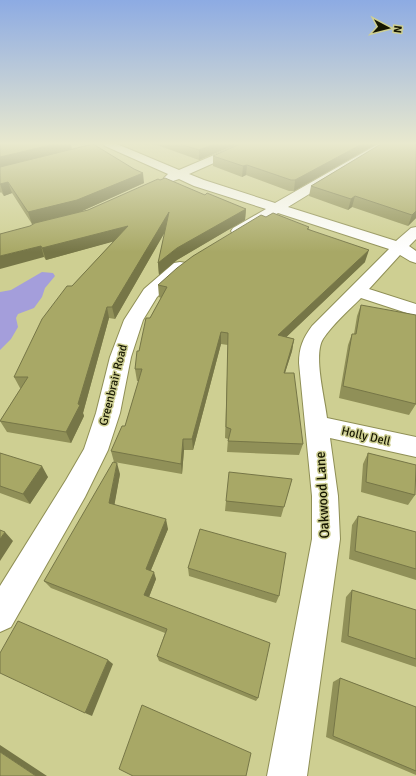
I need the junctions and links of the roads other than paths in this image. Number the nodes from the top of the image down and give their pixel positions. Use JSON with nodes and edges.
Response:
{"nodes":[{"id":1,"x":164,"y":180,"type":"edge"},
{"id":2,"x":192,"y":180,"type":"edge"},
{"id":3,"x":323,"y":180,"type":"edge"},
{"id":4,"x":156,"y":184,"type":"edge"},
{"id":5,"x":276,"y":208,"type":"junction"},
{"id":6,"x":224,"y":240,"type":"edge"},
{"id":7,"x":410,"y":245,"type":"edge"},
{"id":8,"x":197,"y":256,"type":"edge"},
{"id":9,"x":357,"y":291,"type":"junction"},
{"id":10,"x":416,"y":310,"type":"edge"},
{"id":11,"x":317,"y":425,"type":"junction"},
{"id":12,"x":416,"y":447,"type":"edge"},
{"id":13,"x":0,"y":616,"type":"edge"},
{"id":14,"x":286,"y":776,"type":"edge"}],
"edges":[{"from":1,"to":4,"type":"street"},
{"from":2,"to":5,"type":"street","name":"Oakwood Lane"},
{"from":3,"to":5,"type":"street"},
{"from":5,"to":6,"type":"street"},
{"from":5,"to":7,"type":"street","name":"Oakwood Lane"},
{"from":7,"to":9,"type":"street","name":"Oakwood Lane"},
{"from":8,"to":13,"type":"street","name":"Greenbrair Road"},
{"from":9,"to":10,"type":"street"},
{"from":9,"to":11,"type":"street","name":"Oakwood Lane"},
{"from":11,"to":12,"type":"street","name":"Holly Dell"},
{"from":11,"to":14,"type":"street","name":"Oakwood Lane"}]}
